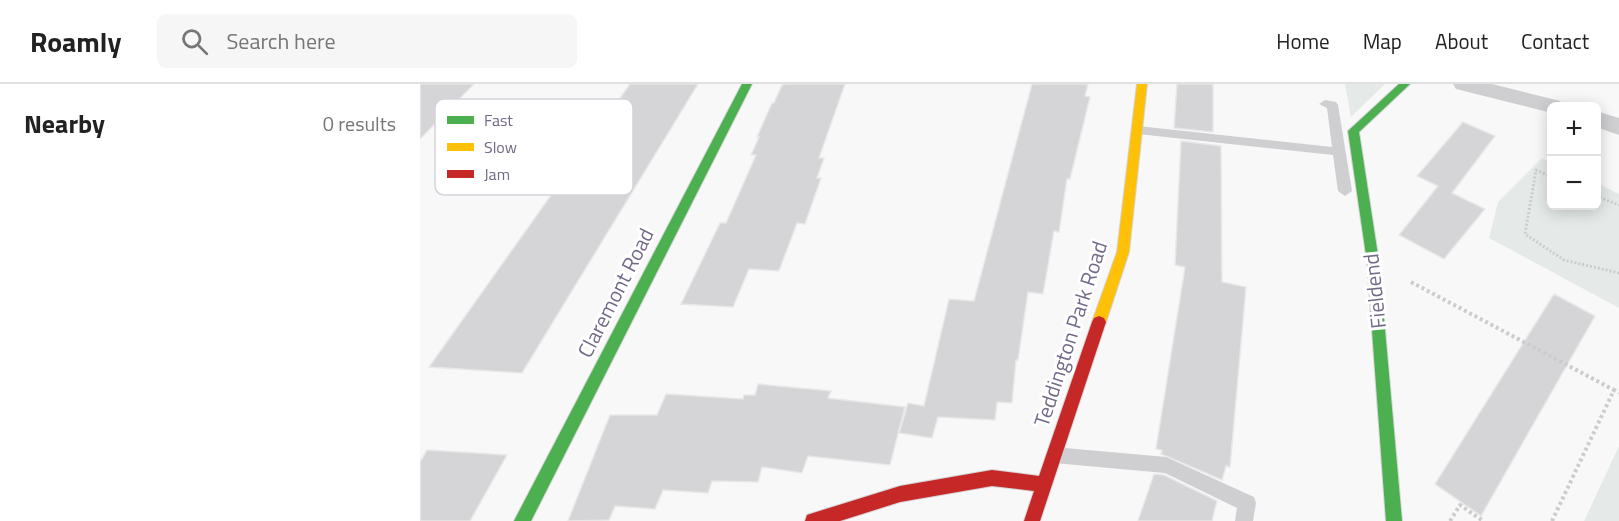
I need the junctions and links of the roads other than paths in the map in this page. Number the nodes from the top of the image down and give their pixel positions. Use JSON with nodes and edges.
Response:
{"nodes":[{"id":1,"x":747,"y":84,"type":"edge"},
{"id":2,"x":1142,"y":84,"type":"edge"},
{"id":3,"x":1405,"y":84,"type":"edge"},
{"id":4,"x":1464,"y":84,"type":"edge"},
{"id":5,"x":1326,"y":104,"type":"dead end"},
{"id":6,"x":1547,"y":105,"type":"edge"},
{"id":7,"x":1601,"y":120,"type":"edge"},
{"id":8,"x":1619,"y":127,"type":"edge"},
{"id":9,"x":1138,"y":130,"type":"junction"},
{"id":10,"x":1339,"y":152,"type":"junction"},
{"id":11,"x":1345,"y":191,"type":"dead end"},
{"id":12,"x":1054,"y":454,"type":"junction"},
{"id":13,"x":1043,"y":484,"type":"junction"},
{"id":14,"x":522,"y":521,"type":"edge"},
{"id":15,"x":813,"y":521,"type":"edge"},
{"id":16,"x":1032,"y":521,"type":"edge"},
{"id":17,"x":1244,"y":521,"type":"edge"},
{"id":18,"x":1394,"y":521,"type":"edge"}],
"edges":[{"from":1,"to":14,"type":"street","name":"Claremont Road"},
{"from":2,"to":9,"type":"street","name":"Teddington Park Road"},
{"from":3,"to":18,"type":"street","name":"Fieldend"},
{"from":4,"to":6,"type":"street"},
{"from":5,"to":10,"type":"lane"},
{"from":7,"to":8,"type":"street"},
{"from":9,"to":10,"type":"lane"},
{"from":9,"to":12,"type":"street","name":"Teddington Park Road"},
{"from":10,"to":11,"type":"lane"},
{"from":12,"to":13,"type":"street","name":"Teddington Park Road"},
{"from":12,"to":17,"type":"lane"},
{"from":13,"to":15,"type":"street"},
{"from":13,"to":16,"type":"street","name":"Teddington Park Road"}]}
